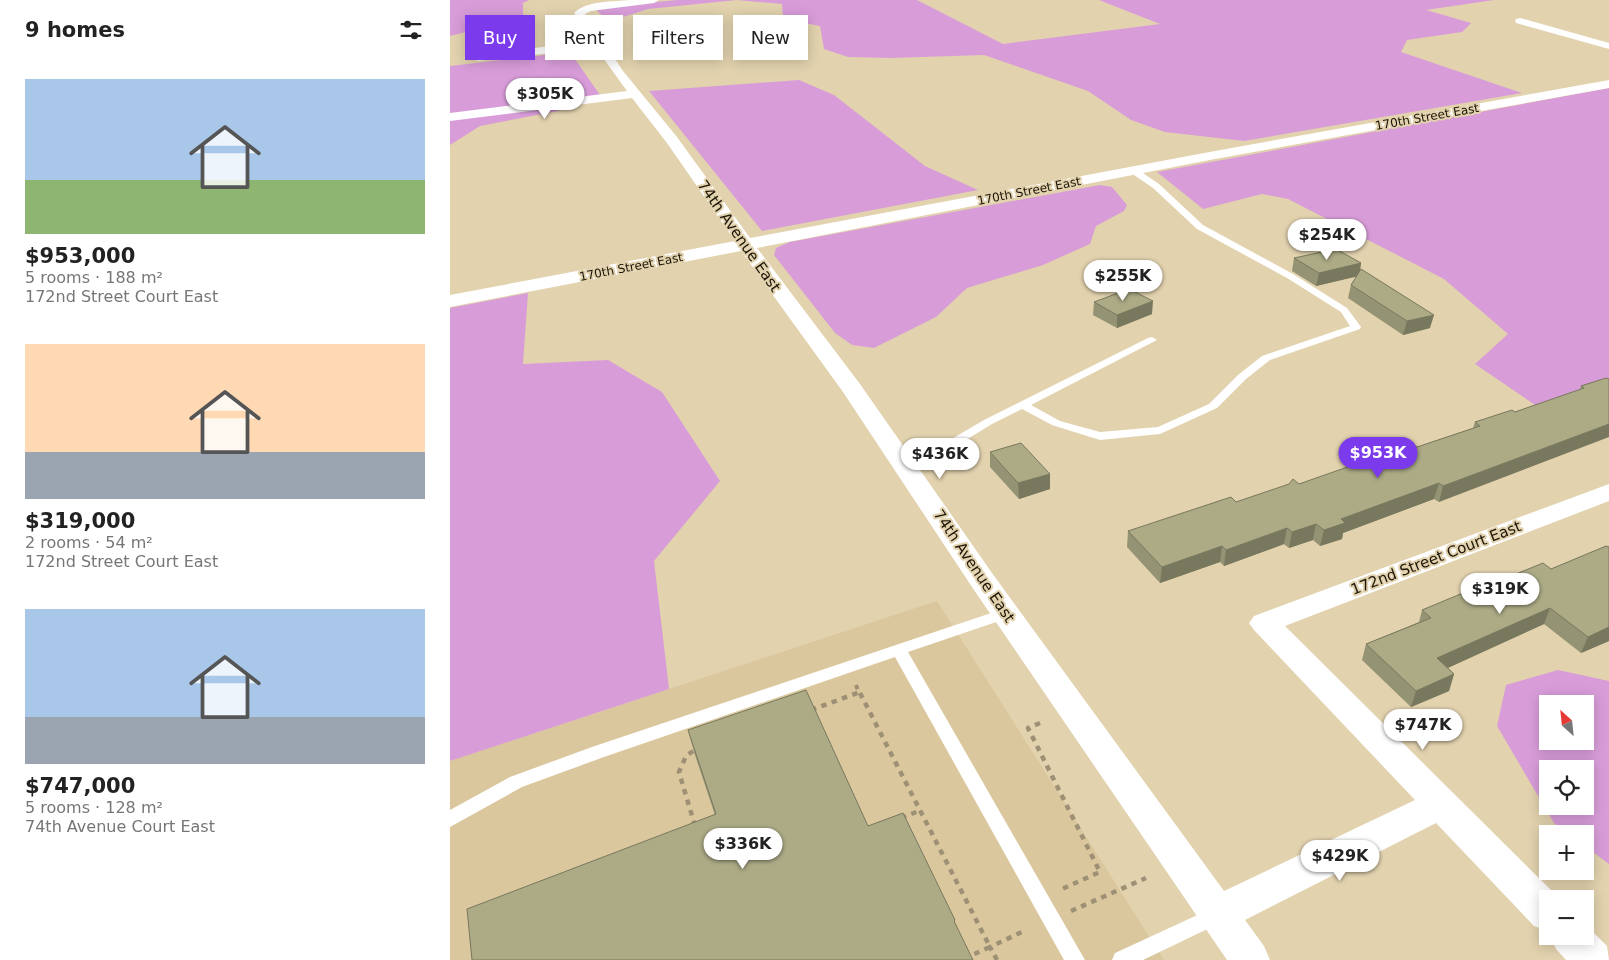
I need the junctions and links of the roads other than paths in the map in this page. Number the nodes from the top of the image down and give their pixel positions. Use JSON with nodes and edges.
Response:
{"nodes":[{"id":1,"x":654,"y":0,"type":"edge"},
{"id":2,"x":580,"y":15,"type":"edge"},
{"id":3,"x":1520,"y":21,"type":"dead end"},
{"id":4,"x":1609,"y":46,"type":"edge"},
{"id":5,"x":611,"y":60,"type":"edge"},
{"id":6,"x":1609,"y":84,"type":"edge"},
{"id":7,"x":637,"y":94,"type":"junction"},
{"id":8,"x":450,"y":117,"type":"edge"},
{"id":9,"x":1134,"y":171,"type":"junction"},
{"id":10,"x":745,"y":245,"type":"junction"},
{"id":11,"x":450,"y":301,"type":"edge"},
{"id":12,"x":1152,"y":340,"type":"dead end"},
{"id":13,"x":1022,"y":405,"type":"junction"},
{"id":14,"x":908,"y":470,"type":"junction"},
{"id":15,"x":1609,"y":492,"type":"edge"},
{"id":16,"x":1006,"y":613,"type":"junction"},
{"id":17,"x":899,"y":650,"type":"junction"},
{"id":18,"x":1440,"y":804,"type":"junction"},
{"id":19,"x":450,"y":819,"type":"edge"},
{"id":20,"x":1539,"y":905,"type":"edge"},
{"id":21,"x":1217,"y":914,"type":"junction"},
{"id":22,"x":1579,"y":945,"type":"edge"},
{"id":23,"x":1075,"y":960,"type":"edge"},
{"id":24,"x":1122,"y":960,"type":"edge"},
{"id":25,"x":1250,"y":960,"type":"edge"},
{"id":26,"x":1593,"y":960,"type":"edge"}],
"edges":[{"from":1,"to":2,"type":"street","name":"74th Avenue East"},
{"from":3,"to":4,"type":"street"},
{"from":5,"to":7,"type":"street","name":"74th Avenue East"},
{"from":6,"to":9,"type":"street","name":"170th Street East"},
{"from":7,"to":8,"type":"street"},
{"from":7,"to":10,"type":"street","name":"74th Avenue East"},
{"from":9,"to":10,"type":"street","name":"170th Street East"},
{"from":9,"to":13,"type":"lane"},
{"from":10,"to":11,"type":"street","name":"170th Street East"},
{"from":10,"to":14,"type":"street","name":"74th Avenue East"},
{"from":12,"to":13,"type":"lane"},
{"from":13,"to":14,"type":"lane"},
{"from":14,"to":16,"type":"street","name":"74th Avenue East"},
{"from":15,"to":18,"type":"street","name":"172nd Street Court East"},
{"from":16,"to":17,"type":"lane"},
{"from":16,"to":21,"type":"street","name":"74th Avenue East"},
{"from":17,"to":19,"type":"lane"},
{"from":17,"to":23,"type":"lane"},
{"from":18,"to":20,"type":"street"},
{"from":18,"to":21,"type":"street"},
{"from":21,"to":24,"type":"lane"},
{"from":21,"to":25,"type":"street","name":"74th Avenue East"},
{"from":22,"to":26,"type":"street"}]}
